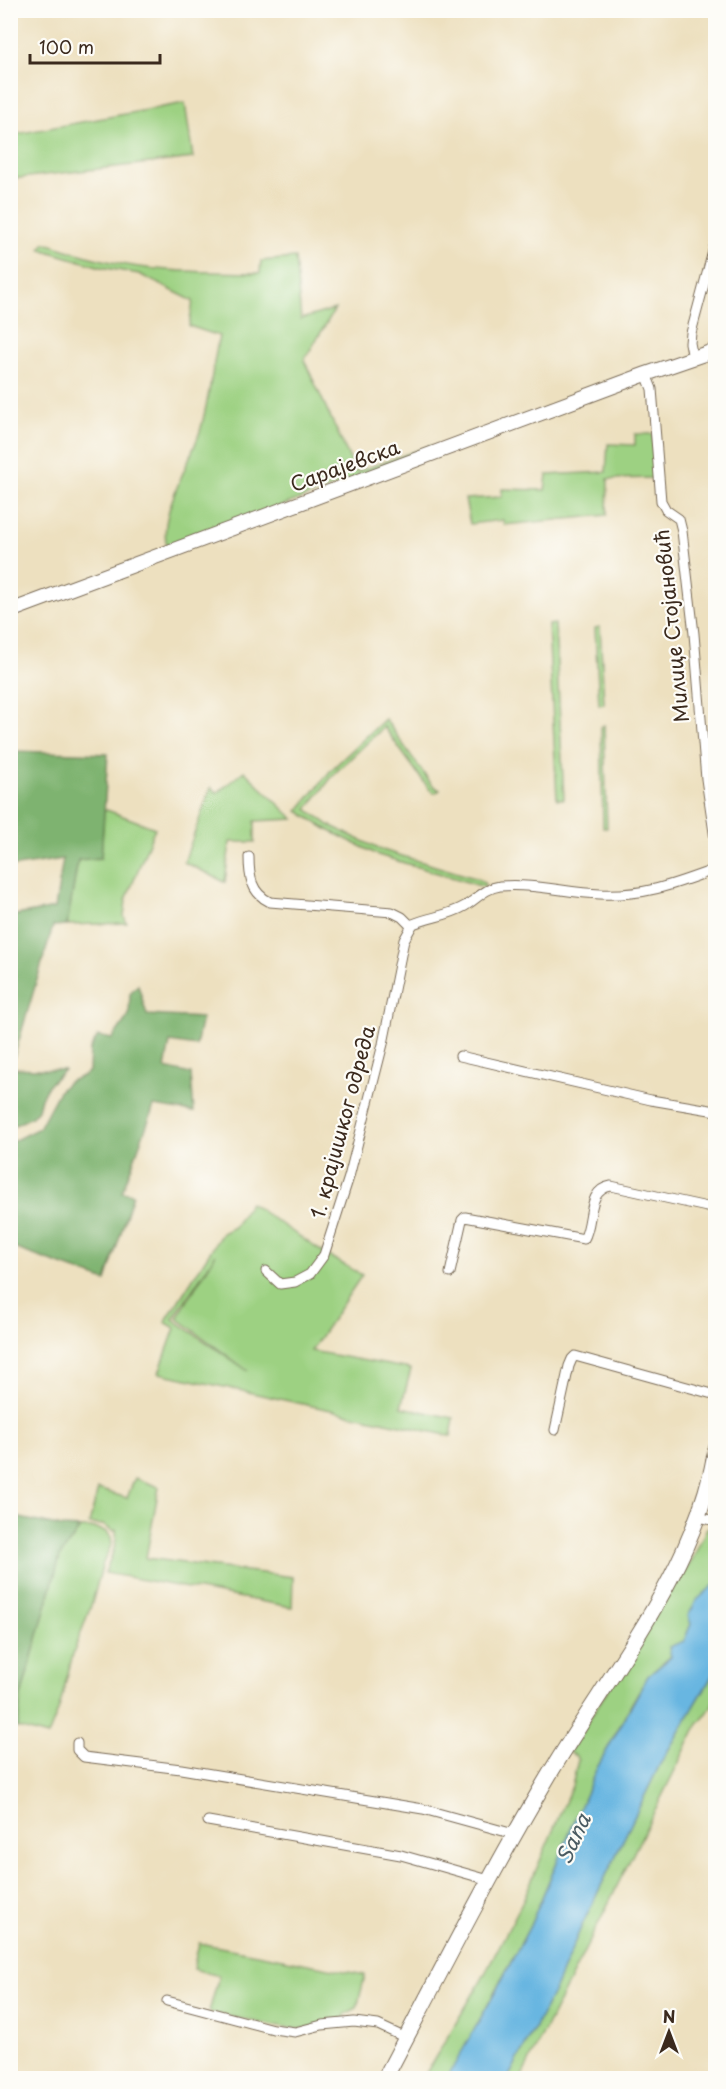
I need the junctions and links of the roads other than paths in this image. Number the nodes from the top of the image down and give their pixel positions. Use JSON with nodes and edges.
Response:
{"nodes":[{"id":1,"x":716,"y":240,"type":"edge"},
{"id":2,"x":716,"y":350,"type":"edge"},
{"id":3,"x":693,"y":358,"type":"junction"},
{"id":4,"x":646,"y":374,"type":"junction"},
{"id":5,"x":10,"y":611,"type":"edge"},
{"id":6,"x":716,"y":846,"type":"edge"},
{"id":7,"x":249,"y":857,"type":"dead end"},
{"id":8,"x":716,"y":869,"type":"edge"},
{"id":9,"x":411,"y":926,"type":"junction"},
{"id":10,"x":460,"y":1056,"type":"dead end"},
{"id":11,"x":716,"y":1111,"type":"edge"},
{"id":12,"x":716,"y":1209,"type":"edge"},
{"id":13,"x":266,"y":1271,"type":"dead end"},
{"id":14,"x":450,"y":1273,"type":"dead end"},
{"id":15,"x":716,"y":1395,"type":"edge"},
{"id":16,"x":555,"y":1430,"type":"dead end"},
{"id":17,"x":716,"y":1449,"type":"edge"},
{"id":18,"x":699,"y":1517,"type":"junction"},
{"id":19,"x":716,"y":1518,"type":"edge"},
{"id":20,"x":77,"y":1743,"type":"dead end"},
{"id":21,"x":208,"y":1821,"type":"dead end"},
{"id":22,"x":514,"y":1834,"type":"junction"},
{"id":23,"x":489,"y":1880,"type":"junction"},
{"id":24,"x":167,"y":2001,"type":"dead end"},
{"id":25,"x":406,"y":2038,"type":"junction"},
{"id":26,"x":384,"y":2079,"type":"edge"}],
"edges":[{"from":1,"to":3,"type":"street"},
{"from":2,"to":3,"type":"main road","name":"Сарајевска"},
{"from":3,"to":4,"type":"main road","name":"Сарајевска"},
{"from":4,"to":5,"type":"main road","name":"Сарајевска"},
{"from":4,"to":6,"type":"street","name":"Милице Стојановић"},
{"from":7,"to":9,"type":"street"},
{"from":8,"to":9,"type":"street"},
{"from":9,"to":13,"type":"street","name":"1. крајишког одреда"},
{"from":10,"to":11,"type":"street"},
{"from":12,"to":14,"type":"street"},
{"from":15,"to":16,"type":"street"},
{"from":17,"to":18,"type":"main road"},
{"from":18,"to":19,"type":"street"},
{"from":18,"to":22,"type":"main road"},
{"from":20,"to":22,"type":"street"},
{"from":21,"to":23,"type":"street"},
{"from":22,"to":23,"type":"main road"},
{"from":23,"to":25,"type":"main road"},
{"from":24,"to":25,"type":"street"},
{"from":25,"to":26,"type":"main road"}]}
